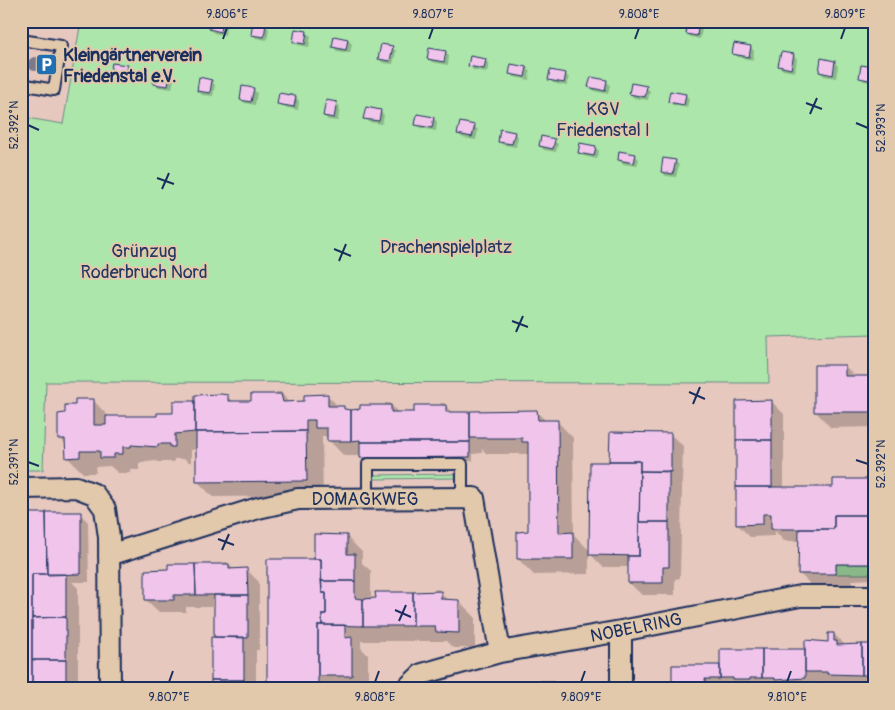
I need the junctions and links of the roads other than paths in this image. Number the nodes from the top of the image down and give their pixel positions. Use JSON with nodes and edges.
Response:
{"nodes":[{"id":1,"x":21,"y":40,"type":"edge"},
{"id":2,"x":21,"y":84,"type":"edge"},
{"id":3,"x":22,"y":488,"type":"edge"},
{"id":4,"x":462,"y":498,"type":"junction"},
{"id":5,"x":368,"y":499,"type":"junction"},
{"id":6,"x":108,"y":555,"type":"junction"},
{"id":7,"x":874,"y":596,"type":"edge"},
{"id":8,"x":621,"y":631,"type":"junction"},
{"id":9,"x":500,"y":652,"type":"junction"},
{"id":10,"x":110,"y":689,"type":"edge"},
{"id":11,"x":406,"y":689,"type":"edge"},
{"id":12,"x":621,"y":689,"type":"edge"}],
"edges":[{"from":1,"to":2,"type":"lane"},
{"from":3,"to":6,"type":"street"},
{"from":4,"to":5,"type":"street","name":"DOMAGKWEG"},
{"from":4,"to":5,"type":"lane"},
{"from":4,"to":9,"type":"street"},
{"from":5,"to":6,"type":"street","name":"DOMAGKWEG"},
{"from":6,"to":10,"type":"street"},
{"from":7,"to":8,"type":"street","name":"NOBELRING"},
{"from":8,"to":9,"type":"street","name":"NOBELRING"},
{"from":8,"to":12,"type":"street"},
{"from":9,"to":11,"type":"street","name":"NOBELRING"}]}
